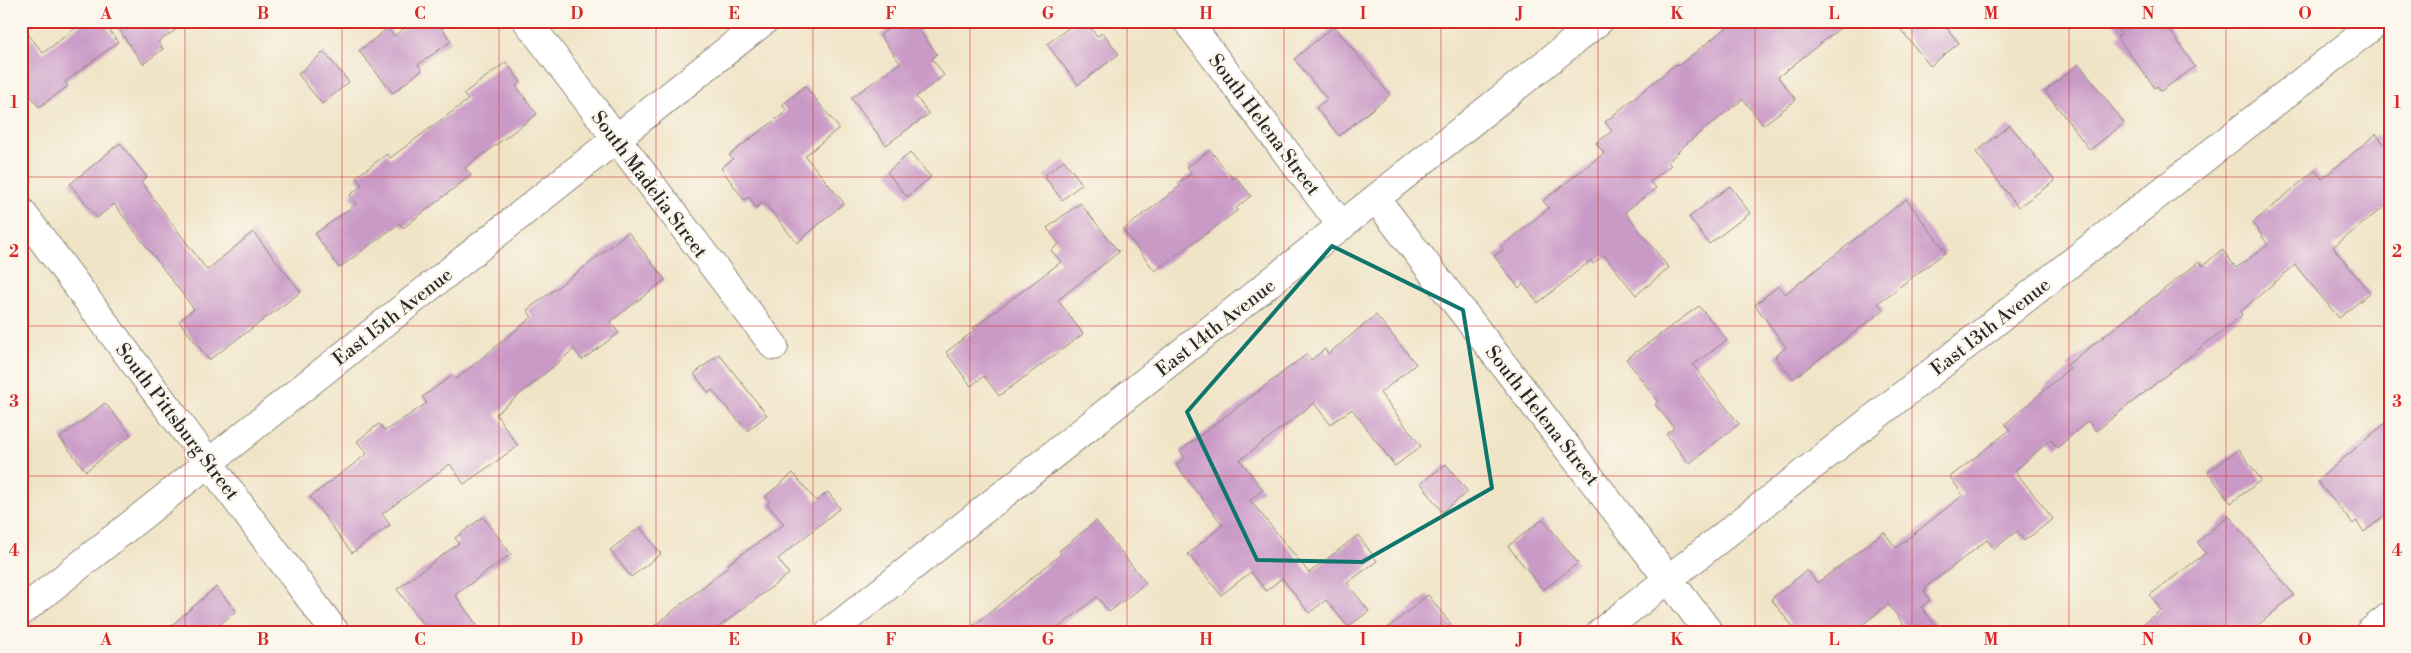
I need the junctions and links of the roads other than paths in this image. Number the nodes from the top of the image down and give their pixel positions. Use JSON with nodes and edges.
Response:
{"nodes":[{"id":1,"x":527,"y":21,"type":"edge"},
{"id":2,"x":764,"y":21,"type":"edge"},
{"id":3,"x":1187,"y":21,"type":"edge"},
{"id":4,"x":1599,"y":21,"type":"edge"},
{"id":5,"x":2379,"y":21,"type":"edge"},
{"id":6,"x":616,"y":138,"type":"junction"},
{"id":7,"x":1376,"y":198,"type":"junction"},
{"id":8,"x":21,"y":211,"type":"edge"},
{"id":9,"x":1342,"y":226,"type":"junction"},
{"id":10,"x":774,"y":346,"type":"dead end"},
{"id":11,"x":208,"y":462,"type":"junction"},
{"id":12,"x":1668,"y":578,"type":"junction"},
{"id":13,"x":21,"y":612,"type":"edge"},
{"id":14,"x":2390,"y":616,"type":"edge"},
{"id":15,"x":335,"y":632,"type":"edge"},
{"id":16,"x":830,"y":632,"type":"edge"},
{"id":17,"x":1601,"y":632,"type":"edge"},
{"id":18,"x":1709,"y":632,"type":"edge"},
{"id":19,"x":2370,"y":632,"type":"edge"}],
"edges":[{"from":1,"to":6,"type":"street","name":"South Madelia Street"},
{"from":2,"to":6,"type":"street","name":"East 15th Avenue"},
{"from":3,"to":9,"type":"street","name":"South Helena Street"},
{"from":4,"to":7,"type":"street","name":"East 14th Avenue"},
{"from":5,"to":12,"type":"street","name":"East 13th Avenue"},
{"from":6,"to":10,"type":"street","name":"South Madelia Street"},
{"from":6,"to":11,"type":"street","name":"East 15th Avenue"},
{"from":7,"to":9,"type":"street","name":"East 14th Avenue"},
{"from":7,"to":12,"type":"street","name":"South Helena Street"},
{"from":8,"to":11,"type":"street","name":"South Pittsburg Street"},
{"from":9,"to":16,"type":"street","name":"East 14th Avenue"},
{"from":11,"to":13,"type":"street","name":"East 15th Avenue"},
{"from":11,"to":15,"type":"street","name":"South Pittsburg Street"},
{"from":12,"to":17,"type":"street","name":"East 13th Avenue"},
{"from":12,"to":18,"type":"street","name":"South Helena Street"},
{"from":14,"to":19,"type":"street"}]}
